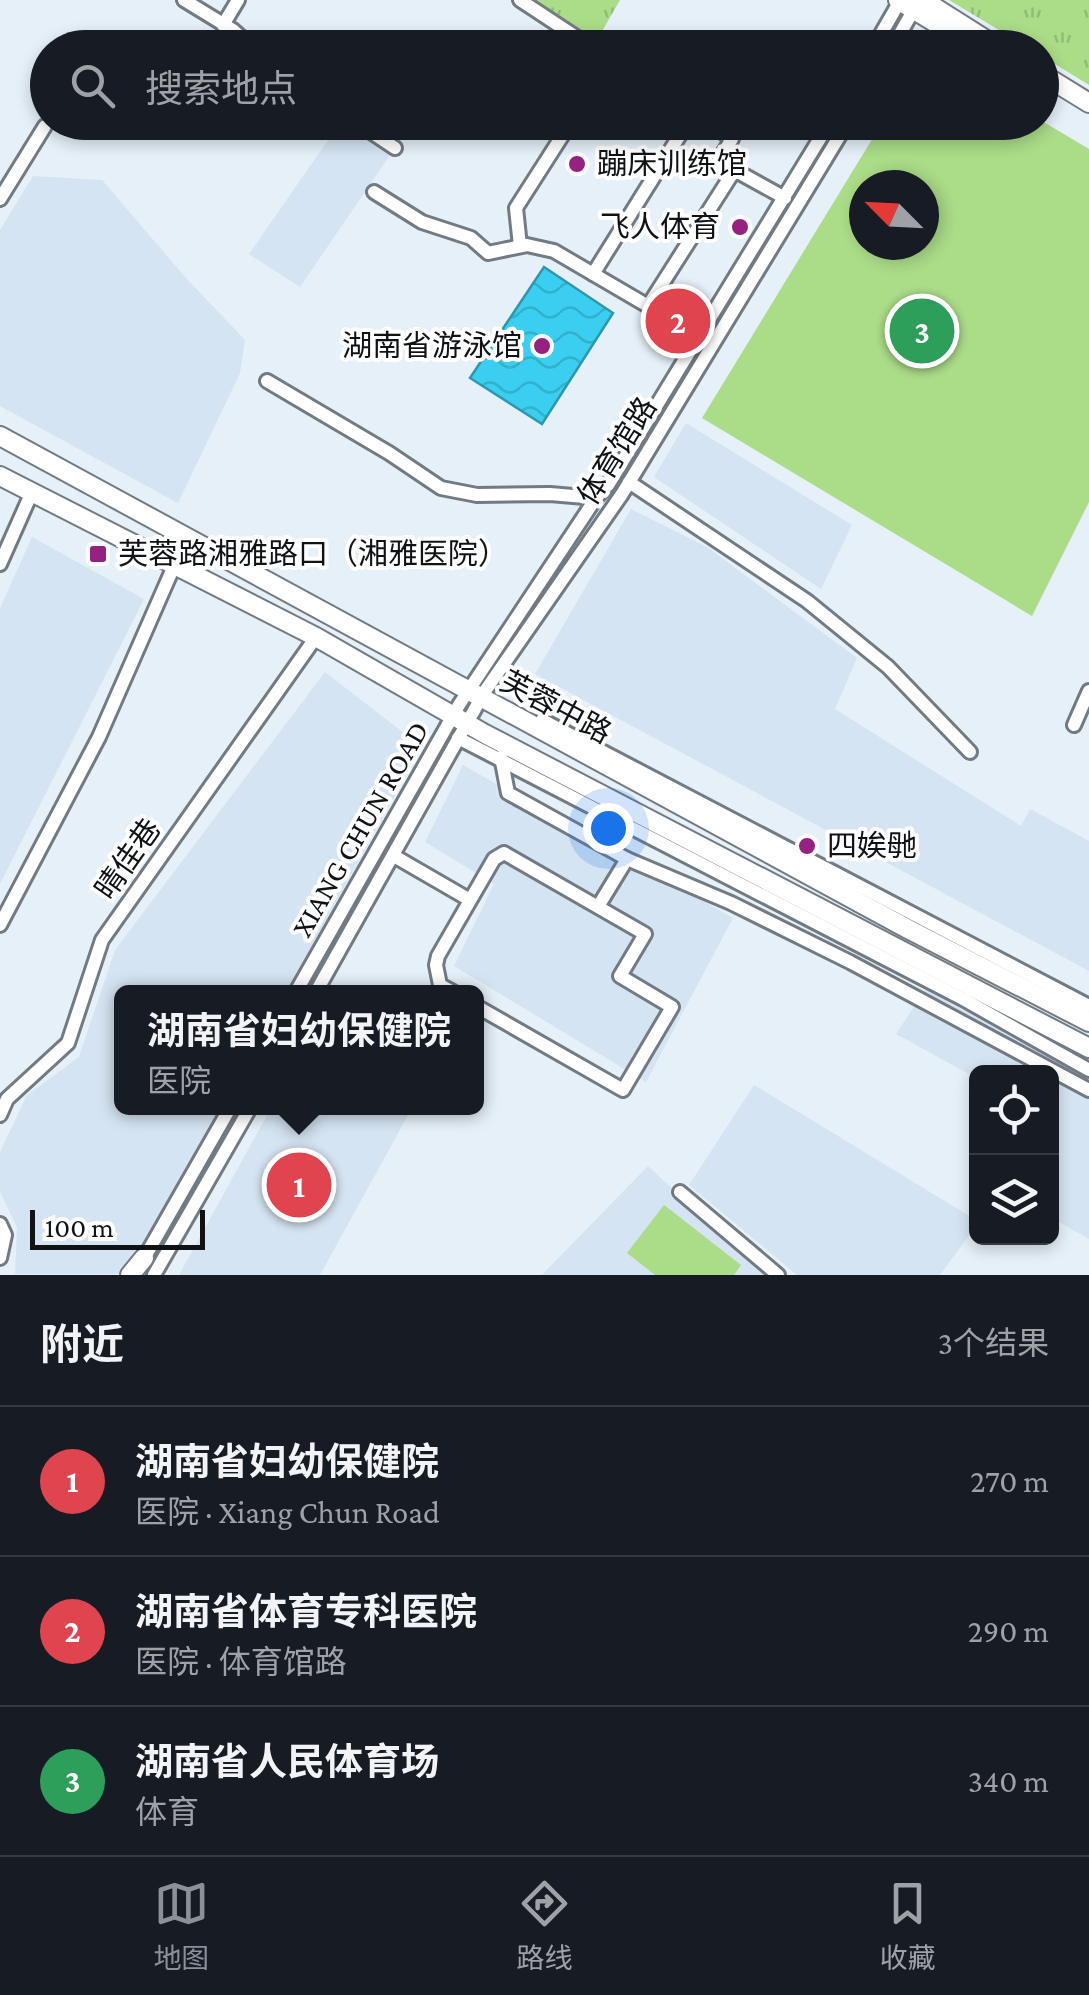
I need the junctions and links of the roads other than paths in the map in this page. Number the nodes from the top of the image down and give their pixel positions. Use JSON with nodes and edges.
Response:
{"nodes":[{"id":1,"x":184,"y":0,"type":"edge"},
{"id":2,"x":238,"y":0,"type":"edge"},
{"id":3,"x":520,"y":0,"type":"edge"},
{"id":4,"x":909,"y":3,"type":"edge"},
{"id":5,"x":222,"y":25,"type":"junction"},
{"id":6,"x":229,"y":30,"type":"edge"},
{"id":7,"x":565,"y":30,"type":"edge"},
{"id":8,"x":887,"y":30,"type":"edge"},
{"id":9,"x":899,"y":30,"type":"edge"},
{"id":10,"x":950,"y":30,"type":"edge"},
{"id":11,"x":963,"y":30,"type":"edge"},
{"id":12,"x":1059,"y":84,"type":"edge"},
{"id":13,"x":1059,"y":97,"type":"edge"},
{"id":14,"x":1089,"y":103,"type":"edge"},
{"id":15,"x":1089,"y":116,"type":"edge"},
{"id":16,"x":36,"y":140,"type":"edge"},
{"id":17,"x":383,"y":140,"type":"edge"},
{"id":18,"x":559,"y":140,"type":"edge"},
{"id":19,"x":677,"y":140,"type":"edge"},
{"id":20,"x":731,"y":140,"type":"edge"},
{"id":21,"x":819,"y":140,"type":"edge"},
{"id":22,"x":837,"y":140,"type":"edge"},
{"id":23,"x":395,"y":148,"type":"dead end"},
{"id":24,"x":734,"y":172,"type":"junction"},
{"id":25,"x":374,"y":192,"type":"dead end"},
{"id":26,"x":785,"y":198,"type":"junction"},
{"id":27,"x":0,"y":199,"type":"edge"},
{"id":28,"x":520,"y":246,"type":"junction"},
{"id":29,"x":593,"y":274,"type":"junction"},
{"id":30,"x":267,"y":381,"type":"dead end"},
{"id":31,"x":0,"y":436,"type":"edge"},
{"id":32,"x":0,"y":476,"type":"edge"},
{"id":33,"x":629,"y":482,"type":"junction"},
{"id":34,"x":32,"y":492,"type":"junction"},
{"id":35,"x":596,"y":498,"type":"junction"},
{"id":36,"x":0,"y":564,"type":"edge"},
{"id":37,"x":174,"y":566,"type":"junction"},
{"id":38,"x":316,"y":637,"type":"junction"},
{"id":39,"x":1089,"y":691,"type":"edge"},
{"id":40,"x":478,"y":693,"type":"junction"},
{"id":41,"x":1074,"y":725,"type":"dead end"},
{"id":42,"x":459,"y":726,"type":"junction"},
{"id":43,"x":484,"y":734,"type":"junction"},
{"id":44,"x":970,"y":752,"type":"dead end"},
{"id":45,"x":501,"y":757,"type":"junction"},
{"id":46,"x":394,"y":856,"type":"junction"},
{"id":47,"x":627,"y":860,"type":"junction"},
{"id":48,"x":470,"y":900,"type":"junction"},
{"id":49,"x":599,"y":906,"type":"junction"},
{"id":50,"x":0,"y":925,"type":"edge"},
{"id":51,"x":300,"y":985,"type":"edge"},
{"id":52,"x":320,"y":985,"type":"edge"},
{"id":53,"x":440,"y":985,"type":"edge"},
{"id":54,"x":1089,"y":1006,"type":"edge"},
{"id":55,"x":484,"y":1011,"type":"edge"},
{"id":56,"x":1089,"y":1022,"type":"edge"},
{"id":57,"x":1085,"y":1048,"type":"edge"},
{"id":58,"x":1089,"y":1070,"type":"edge"},
{"id":59,"x":1089,"y":1090,"type":"edge"},
{"id":60,"x":0,"y":1115,"type":"edge"},
{"id":61,"x":226,"y":1115,"type":"edge"},
{"id":62,"x":246,"y":1115,"type":"edge"},
{"id":63,"x":680,"y":1192,"type":"dead end"},
{"id":64,"x":0,"y":1224,"type":"edge"},
{"id":65,"x":0,"y":1258,"type":"edge"},
{"id":66,"x":144,"y":1258,"type":"joint"},
{"id":67,"x":132,"y":1275,"type":"edge"},
{"id":68,"x":154,"y":1275,"type":"edge"},
{"id":69,"x":778,"y":1275,"type":"edge"}],
"edges":[{"from":1,"to":5,"type":"street"},
{"from":2,"to":5,"type":"street"},
{"from":3,"to":7,"type":"street"},
{"from":4,"to":8,"type":"street"},
{"from":4,"to":9,"type":"street"},
{"from":4,"to":10,"type":"main road"},
{"from":4,"to":11,"type":"main road"},
{"from":5,"to":6,"type":"street"},
{"from":12,"to":14,"type":"main road"},
{"from":13,"to":15,"type":"main road"},
{"from":16,"to":27,"type":"street"},
{"from":17,"to":23,"type":"street"},
{"from":18,"to":28,"type":"street"},
{"from":19,"to":29,"type":"street"},
{"from":20,"to":24,"type":"street"},
{"from":21,"to":26,"type":"street","name":"体育馆路"},
{"from":22,"to":33,"type":"street","name":"体育馆路"},
{"from":24,"to":26,"type":"street"},
{"from":24,"to":29,"type":"street"},
{"from":25,"to":28,"type":"street"},
{"from":26,"to":35,"type":"street","name":"体育馆路"},
{"from":28,"to":29,"type":"street"},
{"from":30,"to":35,"type":"street"},
{"from":31,"to":40,"type":"main road","name":"芙蓉中路"},
{"from":32,"to":34,"type":"main road","name":"芙蓉中路"},
{"from":33,"to":40,"type":"street","name":"体育馆路"},
{"from":33,"to":44,"type":"street"},
{"from":34,"to":36,"type":"street"},
{"from":34,"to":37,"type":"main road","name":"芙蓉中路"},
{"from":35,"to":40,"type":"street","name":"体育馆路"},
{"from":37,"to":38,"type":"main road","name":"芙蓉中路"},
{"from":37,"to":50,"type":"street"},
{"from":38,"to":42,"type":"main road","name":"芙蓉中路"},
{"from":38,"to":60,"type":"street","name":"晴佳巷"},
{"from":39,"to":41,"type":"street"},
{"from":40,"to":42,"type":"street","name":"XIANG CHUN ROAD"},
{"from":40,"to":54,"type":"street","name":"芙蓉中路"},
{"from":40,"to":56,"type":"main road","name":"芙蓉中路"},
{"from":42,"to":43,"type":"main road","name":"芙蓉中路"},
{"from":42,"to":45,"type":"street"},
{"from":42,"to":46,"type":"street","name":"XIANG CHUN ROAD"},
{"from":42,"to":51,"type":"street","name":"XIANG CHUN ROAD"},
{"from":43,"to":45,"type":"main road"},
{"from":43,"to":57,"type":"main road","name":"芙蓉中路"},
{"from":45,"to":47,"type":"street"},
{"from":45,"to":58,"type":"street"},
{"from":46,"to":48,"type":"street"},
{"from":46,"to":52,"type":"street","name":"XIANG CHUN ROAD"},
{"from":47,"to":49,"type":"street"},
{"from":47,"to":59,"type":"street"},
{"from":48,"to":49,"type":"street"},
{"from":48,"to":53,"type":"street"},
{"from":49,"to":55,"type":"street"},
{"from":61,"to":66,"type":"street"},
{"from":62,"to":68,"type":"street"},
{"from":63,"to":69,"type":"street"},
{"from":64,"to":65,"type":"street"},
{"from":66,"to":67,"type":"main road"}]}
